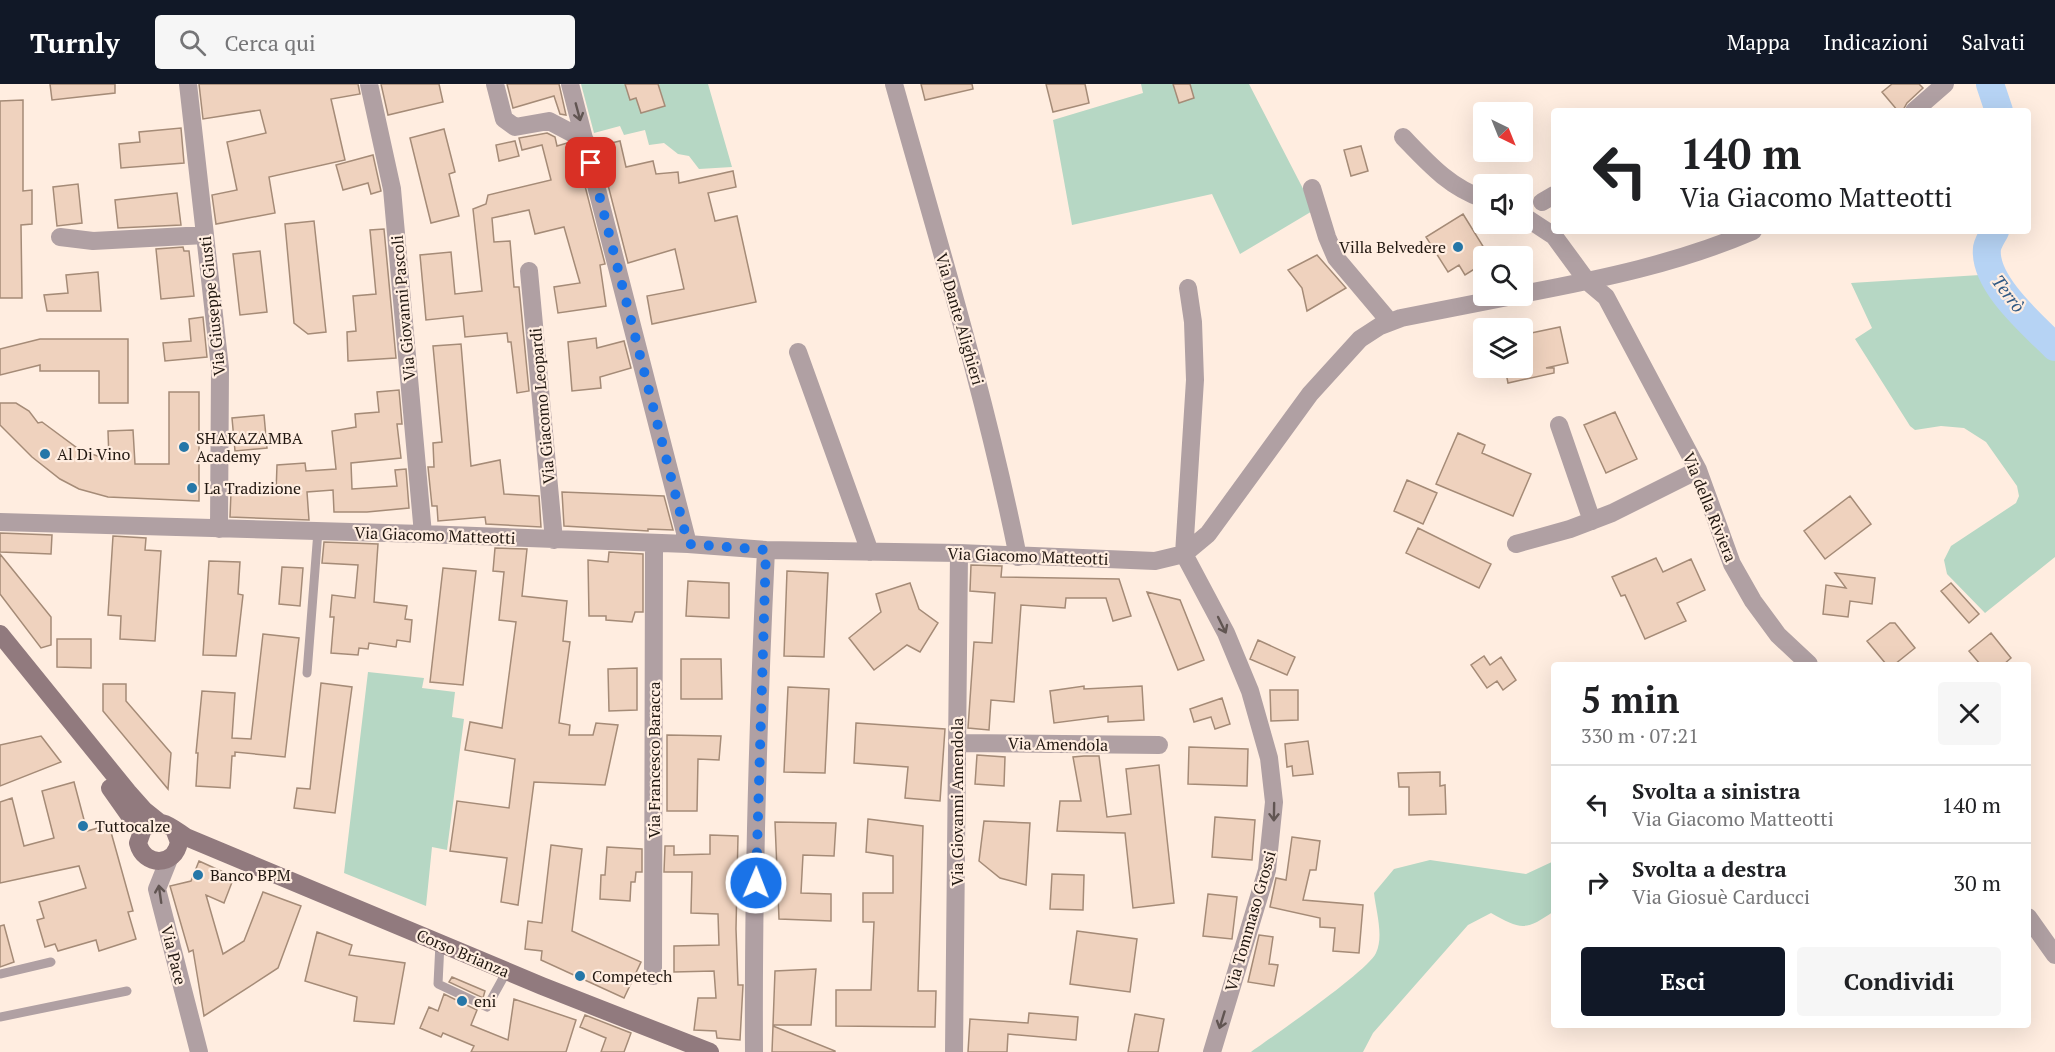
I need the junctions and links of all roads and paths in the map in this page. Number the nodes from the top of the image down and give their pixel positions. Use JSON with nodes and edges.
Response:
{"nodes":[{"id":1,"x":188,"y":84,"type":"edge"},
{"id":2,"x":369,"y":84,"type":"edge"},
{"id":3,"x":495,"y":84,"type":"edge"},
{"id":4,"x":570,"y":84,"type":"edge"},
{"id":5,"x":894,"y":84,"type":"edge"},
{"id":6,"x":1945,"y":84,"type":"edge"},
{"id":7,"x":1917,"y":108,"type":"edge"},
{"id":8,"x":1403,"y":137,"type":"dead end"},
{"id":9,"x":585,"y":140,"type":"junction"},
{"id":10,"x":1312,"y":188,"type":"dead end"},
{"id":11,"x":1473,"y":195,"type":"edge"},
{"id":12,"x":1533,"y":222,"type":"edge"},
{"id":13,"x":1743,"y":234,"type":"edge"},
{"id":14,"x":205,"y":235,"type":"junction"},
{"id":15,"x":60,"y":237,"type":"dead end"},
{"id":16,"x":529,"y":271,"type":"dead end"},
{"id":17,"x":1587,"y":281,"type":"junction"},
{"id":18,"x":1188,"y":288,"type":"dead end"},
{"id":19,"x":1533,"y":292,"type":"edge"},
{"id":20,"x":1473,"y":304,"type":"edge"},
{"id":21,"x":1390,"y":322,"type":"junction"},
{"id":22,"x":798,"y":352,"type":"dead end"},
{"id":23,"x":1559,"y":425,"type":"dead end"},
{"id":24,"x":1698,"y":470,"type":"junction"},
{"id":25,"x":1592,"y":521,"type":"junction"},
{"id":26,"x":0,"y":522,"type":"edge"},
{"id":27,"x":219,"y":529,"type":"junction"},
{"id":28,"x":318,"y":531,"type":"junction"},
{"id":29,"x":423,"y":534,"type":"junction"},
{"id":30,"x":554,"y":540,"type":"junction"},
{"id":31,"x":654,"y":544,"type":"junction"},
{"id":32,"x":688,"y":544,"type":"junction"},
{"id":33,"x":1516,"y":544,"type":"dead end"},
{"id":34,"x":766,"y":550,"type":"junction"},
{"id":35,"x":870,"y":552,"type":"junction"},
{"id":36,"x":959,"y":553,"type":"junction"},
{"id":37,"x":1184,"y":554,"type":"junction"},
{"id":38,"x":1018,"y":557,"type":"junction"},
{"id":39,"x":0,"y":634,"type":"edge"},
{"id":40,"x":0,"y":650,"type":"edge"},
{"id":41,"x":1807,"y":662,"type":"edge"},
{"id":42,"x":307,"y":673,"type":"dead end"},
{"id":43,"x":957,"y":743,"type":"junction"},
{"id":44,"x":1159,"y":745,"type":"dead end"},
{"id":45,"x":166,"y":825,"type":"junction"},
{"id":46,"x":141,"y":832,"type":"junction"},
{"id":47,"x":218,"y":849,"type":"junction"},
{"id":48,"x":171,"y":857,"type":"junction"},
{"id":49,"x":2031,"y":921,"type":"edge"},
{"id":50,"x":440,"y":943,"type":"junction"},
{"id":51,"x":2055,"y":955,"type":"edge"},
{"id":52,"x":51,"y":962,"type":"dead end"},
{"id":53,"x":507,"y":971,"type":"junction"},
{"id":54,"x":0,"y":974,"type":"edge"},
{"id":55,"x":654,"y":976,"type":"dead end"},
{"id":56,"x":127,"y":992,"type":"dead end"},
{"id":57,"x":0,"y":1017,"type":"edge"},
{"id":58,"x":199,"y":1052,"type":"edge"},
{"id":59,"x":710,"y":1052,"type":"edge"},
{"id":60,"x":754,"y":1052,"type":"edge"},
{"id":61,"x":954,"y":1052,"type":"edge"},
{"id":62,"x":1212,"y":1052,"type":"edge"}],
"edges":[{"from":1,"to":14,"type":"street","name":"Via Giuseppe Giusti"},
{"from":2,"to":29,"type":"street","name":"Via Giovanni Pascoli"},
{"from":3,"to":9,"type":"street"},
{"from":4,"to":9,"type":"street","one_way":true},
{"from":5,"to":38,"type":"street","name":"Via Dante Alighieri"},
{"from":6,"to":7,"type":"street"},
{"from":8,"to":11,"type":"street"},
{"from":9,"to":32,"type":"street"},
{"from":10,"to":21,"type":"street"},
{"from":12,"to":17,"type":"street","name":"Via della Riviera"},
{"from":13,"to":17,"type":"street"},
{"from":14,"to":15,"type":"street"},
{"from":14,"to":27,"type":"street","name":"Via Giuseppe Giusti"},
{"from":16,"to":30,"type":"street","name":"Via Giacomo Leopardi"},
{"from":17,"to":19,"type":"street"},
{"from":17,"to":24,"type":"street","name":"Via della Riviera"},
{"from":18,"to":37,"type":"street"},
{"from":20,"to":21,"type":"street","name":"Via Giacomo Matteotti"},
{"from":21,"to":37,"type":"street","name":"Via Giacomo Matteotti"},
{"from":22,"to":35,"type":"street"},
{"from":23,"to":25,"type":"street"},
{"from":24,"to":25,"type":"street"},
{"from":24,"to":41,"type":"street","name":"Via della Riviera"},
{"from":25,"to":33,"type":"street"},
{"from":26,"to":27,"type":"street","name":"Via Giacomo Matteotti"},
{"from":27,"to":28,"type":"street","name":"Via Giacomo Matteotti"},
{"from":28,"to":29,"type":"street","name":"Via Giacomo Matteotti"},
{"from":28,"to":42,"type":"lane"},
{"from":29,"to":30,"type":"street","name":"Via Giacomo Matteotti"},
{"from":30,"to":31,"type":"street","name":"Via Giacomo Matteotti"},
{"from":31,"to":32,"type":"street","name":"Via Giacomo Matteotti"},
{"from":31,"to":55,"type":"street","name":"Via Francesco Baracca"},
{"from":32,"to":34,"type":"street","name":"Via Giacomo Matteotti"},
{"from":34,"to":35,"type":"street","name":"Via Giacomo Matteotti"},
{"from":34,"to":60,"type":"street"},
{"from":35,"to":36,"type":"street","name":"Via Giacomo Matteotti"},
{"from":36,"to":38,"type":"street","name":"Via Giacomo Matteotti"},
{"from":36,"to":43,"type":"street","name":"Via Giovanni Amendola"},
{"from":37,"to":38,"type":"street","name":"Via Giacomo Matteotti"},
{"from":37,"to":62,"type":"street","name":"Via Tommaso Grossi","one_way":true},
{"from":39,"to":45,"type":"main road","name":"Corso Brianza"},
{"from":40,"to":46,"type":"main road"},
{"from":43,"to":44,"type":"street","name":"Via Amendola"},
{"from":43,"to":61,"type":"street","name":"Via Giovanni Amendola"},
{"from":45,"to":46,"type":"main road"},
{"from":45,"to":47,"type":"main road","name":"Corso Brianza"},
{"from":45,"to":48,"type":"main road"},
{"from":46,"to":48,"type":"main road"},
{"from":47,"to":48,"type":"main road","name":"Corso Brianza"},
{"from":47,"to":50,"type":"main road","name":"Corso Brianza"},
{"from":58,"to":48,"type":"street","name":"Via Pace","one_way":true},
{"from":49,"to":51,"type":"street"},
{"from":50,"to":53,"type":"main road","name":"Corso Brianza"},
{"from":50,"to":53,"type":"lane"},
{"from":52,"to":54,"type":"lane"},
{"from":53,"to":59,"type":"main road","name":"Corso Brianza"},
{"from":56,"to":57,"type":"lane"}]}
